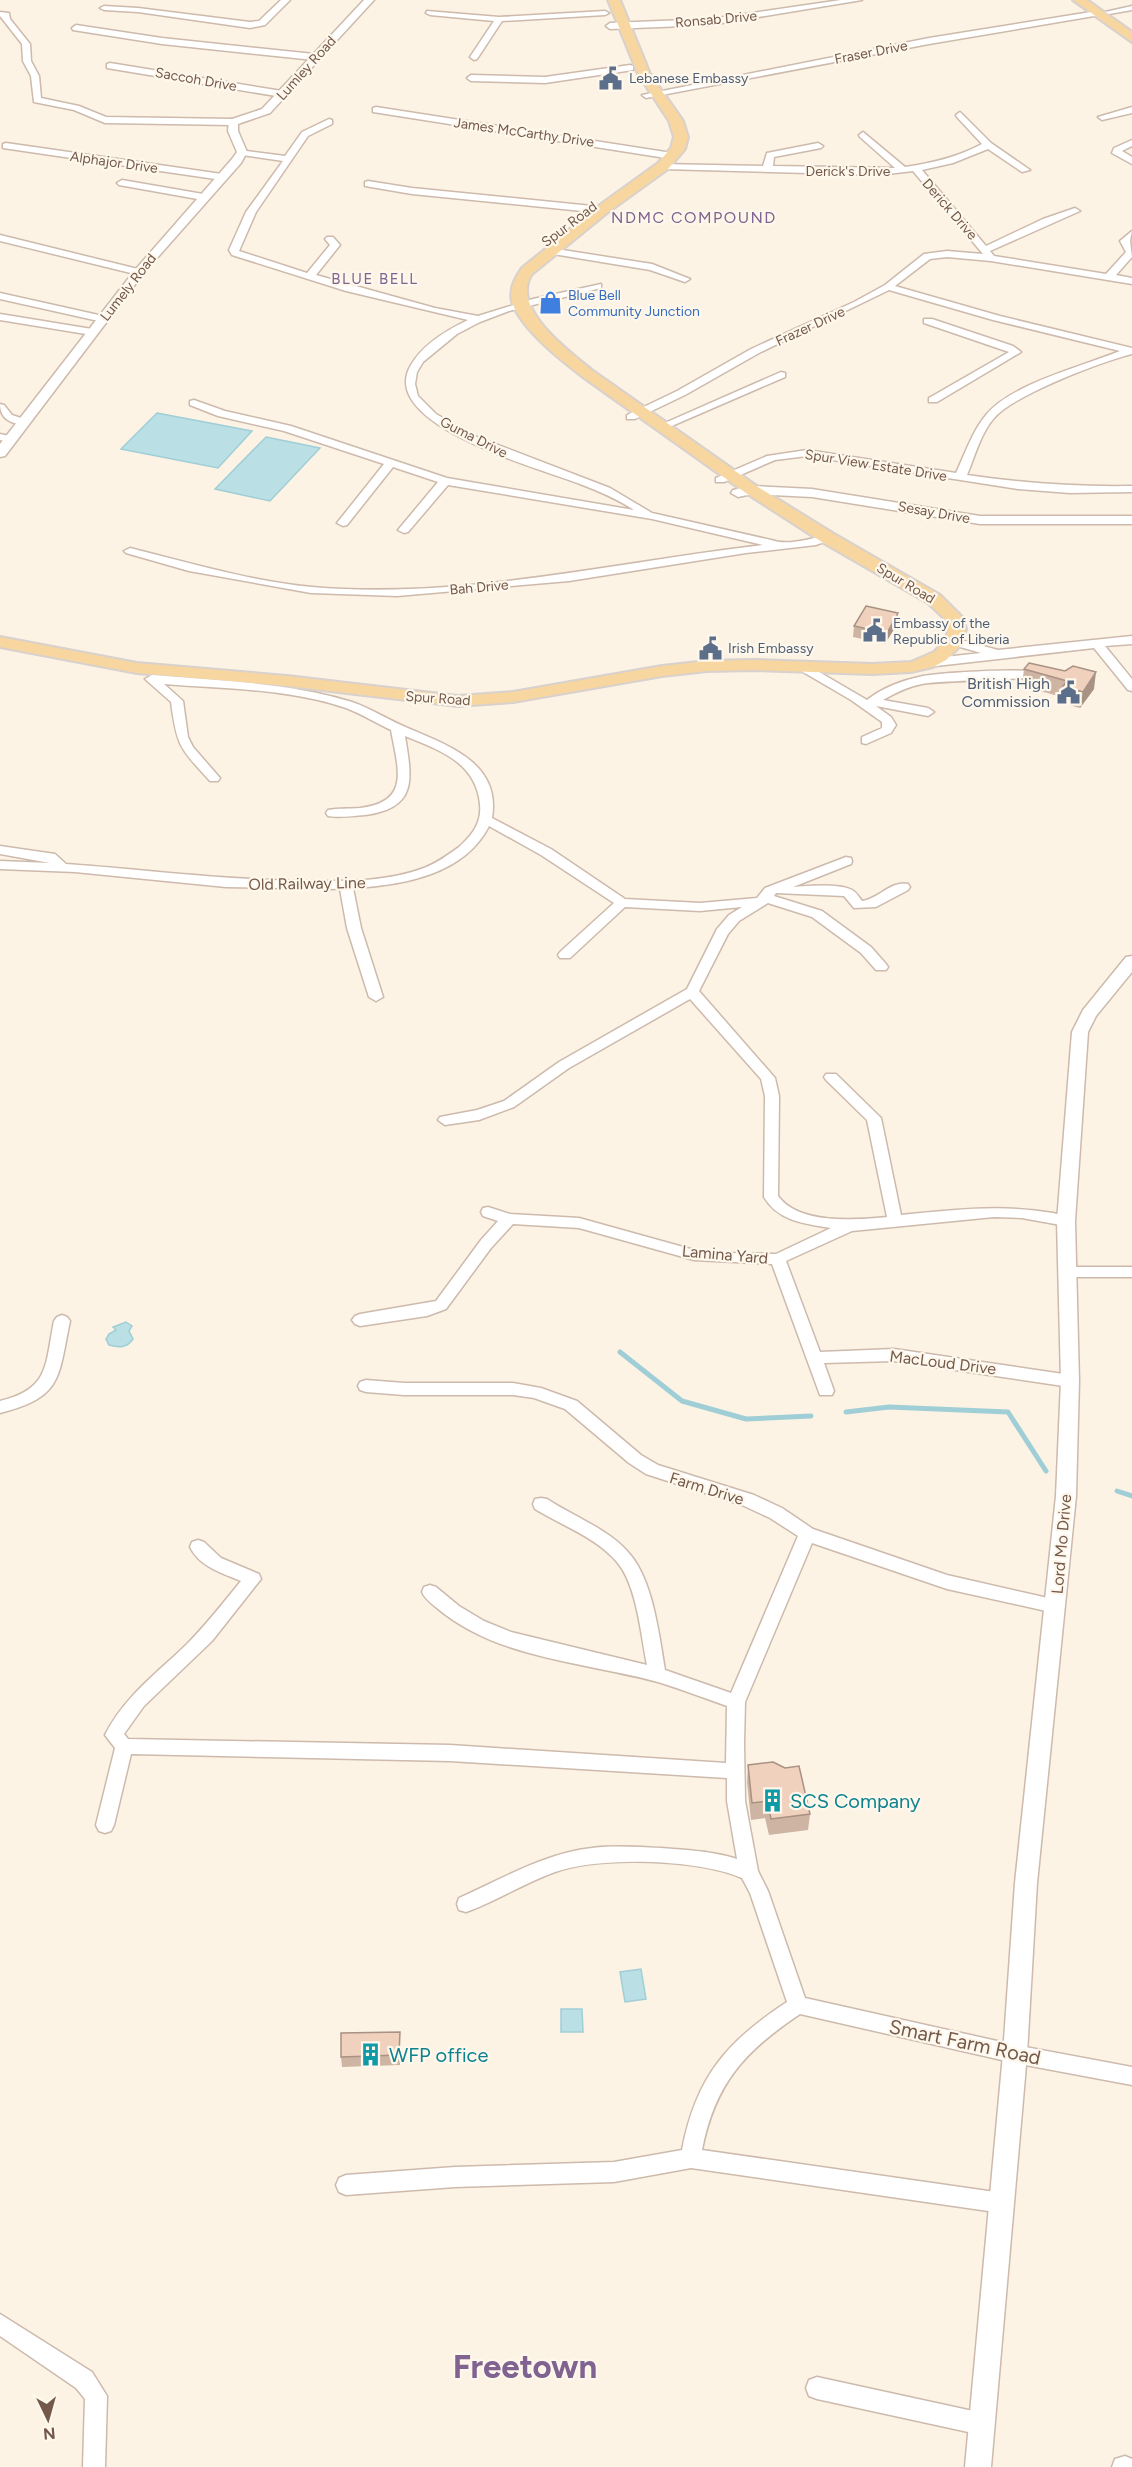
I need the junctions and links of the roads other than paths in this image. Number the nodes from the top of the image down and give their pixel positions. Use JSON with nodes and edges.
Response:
{"nodes":[{"id":1,"x":286,"y":0,"type":"edge"},
{"id":2,"x":369,"y":0,"type":"edge"},
{"id":3,"x":858,"y":0,"type":"edge"},
{"id":4,"x":1078,"y":0,"type":"edge"},
{"id":5,"x":1092,"y":0,"type":"edge"},
{"id":6,"x":104,"y":8,"type":"dead end"},
{"id":7,"x":1132,"y":8,"type":"edge"},
{"id":8,"x":430,"y":13,"type":"dead end"},
{"id":9,"x":610,"y":13,"type":"edge"},
{"id":10,"x":1103,"y":13,"type":"junction"},
{"id":11,"x":0,"y":14,"type":"edge"},
{"id":12,"x":499,"y":20,"type":"junction"},
{"id":13,"x":75,"y":28,"type":"dead end"},
{"id":14,"x":1132,"y":28,"type":"edge"},
{"id":15,"x":1132,"y":38,"type":"edge"},
{"id":16,"x":314,"y":57,"type":"junction"},
{"id":17,"x":474,"y":57,"type":"dead end"},
{"id":18,"x":110,"y":66,"type":"dead end"},
{"id":19,"x":636,"y":72,"type":"junction"},
{"id":20,"x":471,"y":78,"type":"dead end"},
{"id":21,"x":282,"y":94,"type":"junction"},
{"id":22,"x":651,"y":94,"type":"junction"},
{"id":23,"x":376,"y":110,"type":"dead end"},
{"id":24,"x":1132,"y":110,"type":"edge"},
{"id":25,"x":960,"y":115,"type":"dead end"},
{"id":26,"x":1102,"y":117,"type":"dead end"},
{"id":27,"x":233,"y":122,"type":"junction"},
{"id":28,"x":329,"y":122,"type":"dead end"},
{"id":29,"x":863,"y":135,"type":"dead end"},
{"id":30,"x":1132,"y":143,"type":"edge"},
{"id":31,"x":988,"y":145,"type":"junction"},
{"id":32,"x":6,"y":146,"type":"dead end"},
{"id":33,"x":818,"y":146,"type":"dead end"},
{"id":34,"x":242,"y":152,"type":"junction"},
{"id":35,"x":288,"y":158,"type":"junction"},
{"id":36,"x":665,"y":158,"type":"junction"},
{"id":37,"x":1132,"y":161,"type":"edge"},
{"id":38,"x":915,"y":168,"type":"junction"},
{"id":39,"x":768,"y":170,"type":"junction"},
{"id":40,"x":1025,"y":170,"type":"dead end"},
{"id":41,"x":904,"y":171,"type":"junction"},
{"id":42,"x":222,"y":177,"type":"junction"},
{"id":43,"x":122,"y":183,"type":"dead end"},
{"id":44,"x":368,"y":184,"type":"dead end"},
{"id":45,"x":203,"y":197,"type":"junction"},
{"id":46,"x":596,"y":209,"type":"junction"},
{"id":47,"x":1075,"y":212,"type":"dead end"},
{"id":48,"x":1132,"y":234,"type":"edge"},
{"id":49,"x":0,"y":238,"type":"edge"},
{"id":50,"x":330,"y":239,"type":"dead end"},
{"id":51,"x":550,"y":251,"type":"junction"},
{"id":52,"x":988,"y":254,"type":"junction"},
{"id":53,"x":139,"y":272,"type":"junction"},
{"id":54,"x":309,"y":277,"type":"junction"},
{"id":55,"x":1109,"y":277,"type":"junction"},
{"id":56,"x":685,"y":279,"type":"dead end"},
{"id":57,"x":1132,"y":281,"type":"edge"},
{"id":58,"x":598,"y":286,"type":"dead end"},
{"id":59,"x":888,"y":287,"type":"junction"},
{"id":60,"x":0,"y":296,"type":"edge"},
{"id":61,"x":515,"y":308,"type":"junction"},
{"id":62,"x":0,"y":317,"type":"edge"},
{"id":63,"x":103,"y":319,"type":"junction"},
{"id":64,"x":478,"y":319,"type":"junction"},
{"id":65,"x":928,"y":321,"type":"dead end"},
{"id":66,"x":92,"y":332,"type":"junction"},
{"id":67,"x":1130,"y":351,"type":"edge"},
{"id":68,"x":781,"y":375,"type":"dead end"},
{"id":69,"x":933,"y":400,"type":"dead end"},
{"id":70,"x":194,"y":403,"type":"dead end"},
{"id":71,"x":0,"y":407,"type":"edge"},
{"id":72,"x":636,"y":415,"type":"junction"},
{"id":73,"x":23,"y":423,"type":"junction"},
{"id":74,"x":668,"y":435,"type":"junction"},
{"id":75,"x":5,"y":438,"type":"edge"},
{"id":76,"x":0,"y":453,"type":"edge"},
{"id":77,"x":390,"y":464,"type":"junction"},
{"id":78,"x":960,"y":477,"type":"junction"},
{"id":79,"x":726,"y":478,"type":"junction"},
{"id":80,"x":445,"y":481,"type":"junction"},
{"id":81,"x":1132,"y":489,"type":"edge"},
{"id":82,"x":745,"y":491,"type":"junction"},
{"id":83,"x":652,"y":516,"type":"junction"},
{"id":84,"x":1132,"y":520,"type":"edge"},
{"id":85,"x":343,"y":523,"type":"dead end"},
{"id":86,"x":404,"y":530,"type":"dead end"},
{"id":87,"x":822,"y":540,"type":"junction"},
{"id":88,"x":780,"y":545,"type":"junction"},
{"id":89,"x":130,"y":551,"type":"dead end"},
{"id":90,"x":865,"y":564,"type":"junction"},
{"id":91,"x":0,"y":632,"type":"edge"},
{"id":92,"x":1132,"y":640,"type":"edge"},
{"id":93,"x":0,"y":642,"type":"edge"},
{"id":94,"x":954,"y":642,"type":"junction"},
{"id":95,"x":1097,"y":644,"type":"junction"},
{"id":96,"x":998,"y":654,"type":"junction"},
{"id":97,"x":927,"y":663,"type":"junction"},
{"id":98,"x":802,"y":666,"type":"junction"},
{"id":99,"x":137,"y":668,"type":"junction"},
{"id":100,"x":1052,"y":678,"type":"edge"},
{"id":101,"x":152,"y":679,"type":"junction"},
{"id":102,"x":1132,"y":687,"type":"edge"},
{"id":103,"x":511,"y":693,"type":"junction"},
{"id":104,"x":869,"y":702,"type":"junction"},
{"id":105,"x":928,"y":712,"type":"dead end"},
{"id":106,"x":397,"y":729,"type":"junction"},
{"id":107,"x":866,"y":740,"type":"dead end"},
{"id":108,"x":214,"y":778,"type":"dead end"},
{"id":109,"x":332,"y":813,"type":"dead end"},
{"id":110,"x":487,"y":820,"type":"junction"},
{"id":111,"x":0,"y":849,"type":"edge"},
{"id":112,"x":846,"y":861,"type":"dead end"},
{"id":113,"x":0,"y":865,"type":"edge"},
{"id":114,"x":65,"y":868,"type":"junction"},
{"id":115,"x":346,"y":885,"type":"junction"},
{"id":116,"x":903,"y":887,"type":"dead end"},
{"id":117,"x":764,"y":897,"type":"junction"},
{"id":118,"x":622,"y":903,"type":"junction"},
{"id":119,"x":565,"y":955,"type":"dead end"},
{"id":120,"x":1132,"y":961,"type":"edge"},
{"id":121,"x":880,"y":967,"type":"dead end"},
{"id":122,"x":692,"y":992,"type":"junction"},
{"id":123,"x":376,"y":998,"type":"dead end"},
{"id":124,"x":831,"y":1077,"type":"dead end"},
{"id":125,"x":445,"y":1120,"type":"dead end"},
{"id":126,"x":488,"y":1212,"type":"dead end"},
{"id":127,"x":509,"y":1219,"type":"junction"},
{"id":128,"x":895,"y":1221,"type":"junction"},
{"id":129,"x":1066,"y":1221,"type":"junction"},
{"id":130,"x":849,"y":1226,"type":"junction"},
{"id":131,"x":778,"y":1259,"type":"junction"},
{"id":132,"x":1067,"y":1272,"type":"junction"},
{"id":133,"x":1132,"y":1272,"type":"edge"},
{"id":134,"x":360,"y":1320,"type":"dead end"},
{"id":135,"x":62,"y":1321,"type":"dead end"},
{"id":136,"x":815,"y":1358,"type":"junction"},
{"id":137,"x":1070,"y":1381,"type":"junction"},
{"id":138,"x":366,"y":1386,"type":"dead end"},
{"id":139,"x":826,"y":1391,"type":"dead end"},
{"id":140,"x":0,"y":1407,"type":"edge"},
{"id":141,"x":541,"y":1504,"type":"dead end"},
{"id":142,"x":807,"y":1534,"type":"junction"},
{"id":143,"x":198,"y":1547,"type":"dead end"},
{"id":144,"x":430,"y":1592,"type":"dead end"},
{"id":145,"x":1055,"y":1606,"type":"junction"},
{"id":146,"x":657,"y":1675,"type":"junction"},
{"id":147,"x":736,"y":1702,"type":"junction"},
{"id":148,"x":124,"y":1746,"type":"junction"},
{"id":149,"x":734,"y":1771,"type":"junction"},
{"id":150,"x":105,"y":1825,"type":"dead end"},
{"id":151,"x":749,"y":1872,"type":"junction"},
{"id":152,"x":466,"y":1904,"type":"dead end"},
{"id":153,"x":798,"y":2005,"type":"junction"},
{"id":154,"x":1015,"y":2054,"type":"junction"},
{"id":155,"x":1132,"y":2076,"type":"edge"},
{"id":156,"x":691,"y":2158,"type":"junction"},
{"id":157,"x":346,"y":2185,"type":"dead end"},
{"id":158,"x":1002,"y":2203,"type":"junction"},
{"id":159,"x":0,"y":2324,"type":"edge"},
{"id":160,"x":817,"y":2388,"type":"dead end"},
{"id":161,"x":982,"y":2424,"type":"junction"},
{"id":162,"x":94,"y":2467,"type":"edge"},
{"id":163,"x":978,"y":2467,"type":"edge"}],
"edges":[{"from":1,"to":6,"type":"street"},
{"from":2,"to":16,"type":"street","name":"Lumley Road"},
{"from":3,"to":9,"type":"street","name":"Ronsab Drive"},
{"from":4,"to":10,"type":"main road"},
{"from":5,"to":10,"type":"main road"},
{"from":7,"to":10,"type":"street","name":"Fraser Drive"},
{"from":8,"to":12,"type":"street","name":"Ronsab Drive"},
{"from":9,"to":12,"type":"street","name":"Ronsab Drive"},
{"from":9,"to":19,"type":"main road"},
{"from":10,"to":14,"type":"main road"},
{"from":10,"to":15,"type":"main road"},
{"from":10,"to":22,"type":"street","name":"Fraser Drive"},
{"from":11,"to":27,"type":"street"},
{"from":12,"to":17,"type":"street"},
{"from":13,"to":16,"type":"street"},
{"from":16,"to":21,"type":"street","name":"Lumley Road"},
{"from":18,"to":21,"type":"street","name":"Saccoh Drive"},
{"from":19,"to":20,"type":"street"},
{"from":19,"to":22,"type":"main road"},
{"from":21,"to":27,"type":"street","name":"Lumley Road"},
{"from":22,"to":36,"type":"main road"},
{"from":23,"to":36,"type":"street","name":"James McCarthy Drive"},
{"from":24,"to":26,"type":"street"},
{"from":25,"to":31,"type":"street"},
{"from":27,"to":34,"type":"street"},
{"from":28,"to":35,"type":"street"},
{"from":29,"to":41,"type":"street"},
{"from":30,"to":37,"type":"street"},
{"from":31,"to":38,"type":"street","name":"Derick's Drive"},
{"from":31,"to":40,"type":"street"},
{"from":32,"to":42,"type":"street","name":"Alphajor Drive"},
{"from":33,"to":39,"type":"street"},
{"from":34,"to":35,"type":"street"},
{"from":34,"to":42,"type":"street","name":"Lumely Road"},
{"from":35,"to":54,"type":"street"},
{"from":36,"to":39,"type":"street","name":"Derick's Drive"},
{"from":36,"to":46,"type":"main road","name":"Spur Road"},
{"from":38,"to":41,"type":"street","name":"Derick's Drive"},
{"from":38,"to":52,"type":"street","name":"Derick Drive"},
{"from":39,"to":41,"type":"street","name":"Derick's Drive"},
{"from":42,"to":45,"type":"street","name":"Lumely Road"},
{"from":43,"to":45,"type":"street"},
{"from":44,"to":46,"type":"street"},
{"from":45,"to":53,"type":"street","name":"Lumely Road"},
{"from":46,"to":51,"type":"main road","name":"Spur Road"},
{"from":46,"to":61,"type":"main road","name":"Spur Road"},
{"from":47,"to":52,"type":"street","name":"Derick Drive"},
{"from":48,"to":55,"type":"street"},
{"from":49,"to":53,"type":"street"},
{"from":50,"to":54,"type":"street"},
{"from":51,"to":56,"type":"street"},
{"from":51,"to":61,"type":"main road","name":"Spur Road"},
{"from":52,"to":55,"type":"street","name":"Frazer Drive"},
{"from":52,"to":59,"type":"street","name":"Frazer Drive"},
{"from":53,"to":63,"type":"street","name":"Lumely Road"},
{"from":54,"to":64,"type":"street"},
{"from":55,"to":57,"type":"street","name":"Frazer Drive"},
{"from":58,"to":61,"type":"street","name":"Guma Drive"},
{"from":59,"to":67,"type":"street","name":"Spur View Estate Drive"},
{"from":59,"to":72,"type":"street","name":"Frazer Drive"},
{"from":60,"to":63,"type":"street"},
{"from":61,"to":64,"type":"street","name":"Guma Drive"},
{"from":61,"to":72,"type":"main road","name":"Spur Road"},
{"from":62,"to":66,"type":"street"},
{"from":63,"to":66,"type":"street","name":"Lumely Road"},
{"from":64,"to":83,"type":"street","name":"Guma Drive"},
{"from":65,"to":69,"type":"street"},
{"from":66,"to":73,"type":"street","name":"Lumely Road"},
{"from":67,"to":78,"type":"street","name":"Spur View Estate Drive"},
{"from":68,"to":74,"type":"street"},
{"from":70,"to":77,"type":"street"},
{"from":71,"to":73,"type":"street"},
{"from":72,"to":74,"type":"main road","name":"Spur Road"},
{"from":73,"to":75,"type":"street","name":"Lumely Road"},
{"from":74,"to":79,"type":"main road","name":"Spur Road"},
{"from":75,"to":76,"type":"street","name":"Lumely Road"},
{"from":77,"to":80,"type":"street"},
{"from":77,"to":85,"type":"street"},
{"from":78,"to":79,"type":"street","name":"Spur View Estate Drive"},
{"from":78,"to":81,"type":"street"},
{"from":79,"to":82,"type":"main road","name":"Spur Road"},
{"from":80,"to":83,"type":"street"},
{"from":80,"to":86,"type":"street"},
{"from":82,"to":84,"type":"street","name":"Sesay Drive"},
{"from":82,"to":87,"type":"main road","name":"Spur Road"},
{"from":83,"to":88,"type":"street"},
{"from":87,"to":88,"type":"street","name":"Bah Drive"},
{"from":87,"to":90,"type":"main road","name":"Spur Road"},
{"from":88,"to":89,"type":"street","name":"Bah Drive"},
{"from":90,"to":94,"type":"main road","name":"Spur Road"},
{"from":90,"to":103,"type":"main road","name":"Spur Road"},
{"from":91,"to":103,"type":"main road","name":"Spur Road"},
{"from":92,"to":95,"type":"street"},
{"from":93,"to":99,"type":"main road","name":"Spur Road"},
{"from":94,"to":96,"type":"street"},
{"from":94,"to":97,"type":"main road","name":"Spur Road"},
{"from":95,"to":96,"type":"street"},
{"from":95,"to":102,"type":"street"},
{"from":96,"to":97,"type":"street"},
{"from":97,"to":98,"type":"main road","name":"Spur Road"},
{"from":98,"to":103,"type":"main road","name":"Spur Road"},
{"from":98,"to":104,"type":"street"},
{"from":99,"to":101,"type":"street"},
{"from":99,"to":103,"type":"main road","name":"Spur Road"},
{"from":100,"to":104,"type":"street"},
{"from":101,"to":106,"type":"street"},
{"from":101,"to":108,"type":"street"},
{"from":104,"to":105,"type":"street"},
{"from":104,"to":107,"type":"street"},
{"from":106,"to":109,"type":"street"},
{"from":106,"to":110,"type":"street"},
{"from":110,"to":115,"type":"street","name":"Old Railway Line"},
{"from":110,"to":118,"type":"street"},
{"from":111,"to":114,"type":"street"},
{"from":112,"to":117,"type":"street"},
{"from":113,"to":114,"type":"street","name":"Old Railway Line"},
{"from":114,"to":115,"type":"street","name":"Old Railway Line"},
{"from":115,"to":123,"type":"street"},
{"from":116,"to":117,"type":"street"},
{"from":117,"to":118,"type":"street"},
{"from":117,"to":121,"type":"street"},
{"from":117,"to":122,"type":"street"},
{"from":118,"to":119,"type":"street"},
{"from":120,"to":129,"type":"street","name":"Lord Mo Drive"},
{"from":122,"to":125,"type":"street"},
{"from":122,"to":130,"type":"street"},
{"from":124,"to":128,"type":"street"},
{"from":126,"to":127,"type":"street","name":"Lamina Yard"},
{"from":127,"to":131,"type":"street","name":"Lamina Yard"},
{"from":127,"to":134,"type":"street"},
{"from":128,"to":129,"type":"street","name":"Lamina Yard"},
{"from":128,"to":130,"type":"street","name":"Lamina Yard"},
{"from":129,"to":132,"type":"street","name":"Lord Mo Drive"},
{"from":130,"to":131,"type":"street","name":"Lamina Yard"},
{"from":131,"to":136,"type":"street"},
{"from":132,"to":133,"type":"street"},
{"from":132,"to":137,"type":"street","name":"Lord Mo Drive"},
{"from":135,"to":140,"type":"street"},
{"from":136,"to":137,"type":"street","name":"MacLoud Drive"},
{"from":136,"to":139,"type":"street"},
{"from":137,"to":145,"type":"street","name":"Lord Mo Drive"},
{"from":138,"to":142,"type":"street","name":"Farm Drive"},
{"from":141,"to":146,"type":"street"},
{"from":142,"to":145,"type":"street","name":"Farm Drive"},
{"from":142,"to":147,"type":"street"},
{"from":143,"to":148,"type":"street"},
{"from":144,"to":146,"type":"street"},
{"from":145,"to":154,"type":"street","name":"Lord Mo Drive"},
{"from":146,"to":147,"type":"street"},
{"from":147,"to":149,"type":"street"},
{"from":148,"to":149,"type":"street"},
{"from":148,"to":150,"type":"street"},
{"from":149,"to":151,"type":"street"},
{"from":151,"to":152,"type":"street"},
{"from":151,"to":153,"type":"street"},
{"from":153,"to":154,"type":"street","name":"Smart Farm Road"},
{"from":153,"to":156,"type":"street"},
{"from":154,"to":155,"type":"street","name":"Smart Farm Road"},
{"from":154,"to":158,"type":"street","name":"Lord Mo Drive"},
{"from":156,"to":157,"type":"street"},
{"from":156,"to":158,"type":"street"},
{"from":158,"to":161,"type":"street","name":"Lord Mo Drive"},
{"from":159,"to":162,"type":"street"},
{"from":160,"to":161,"type":"street"},
{"from":161,"to":163,"type":"street","name":"Lord Mo Drive"}]}
